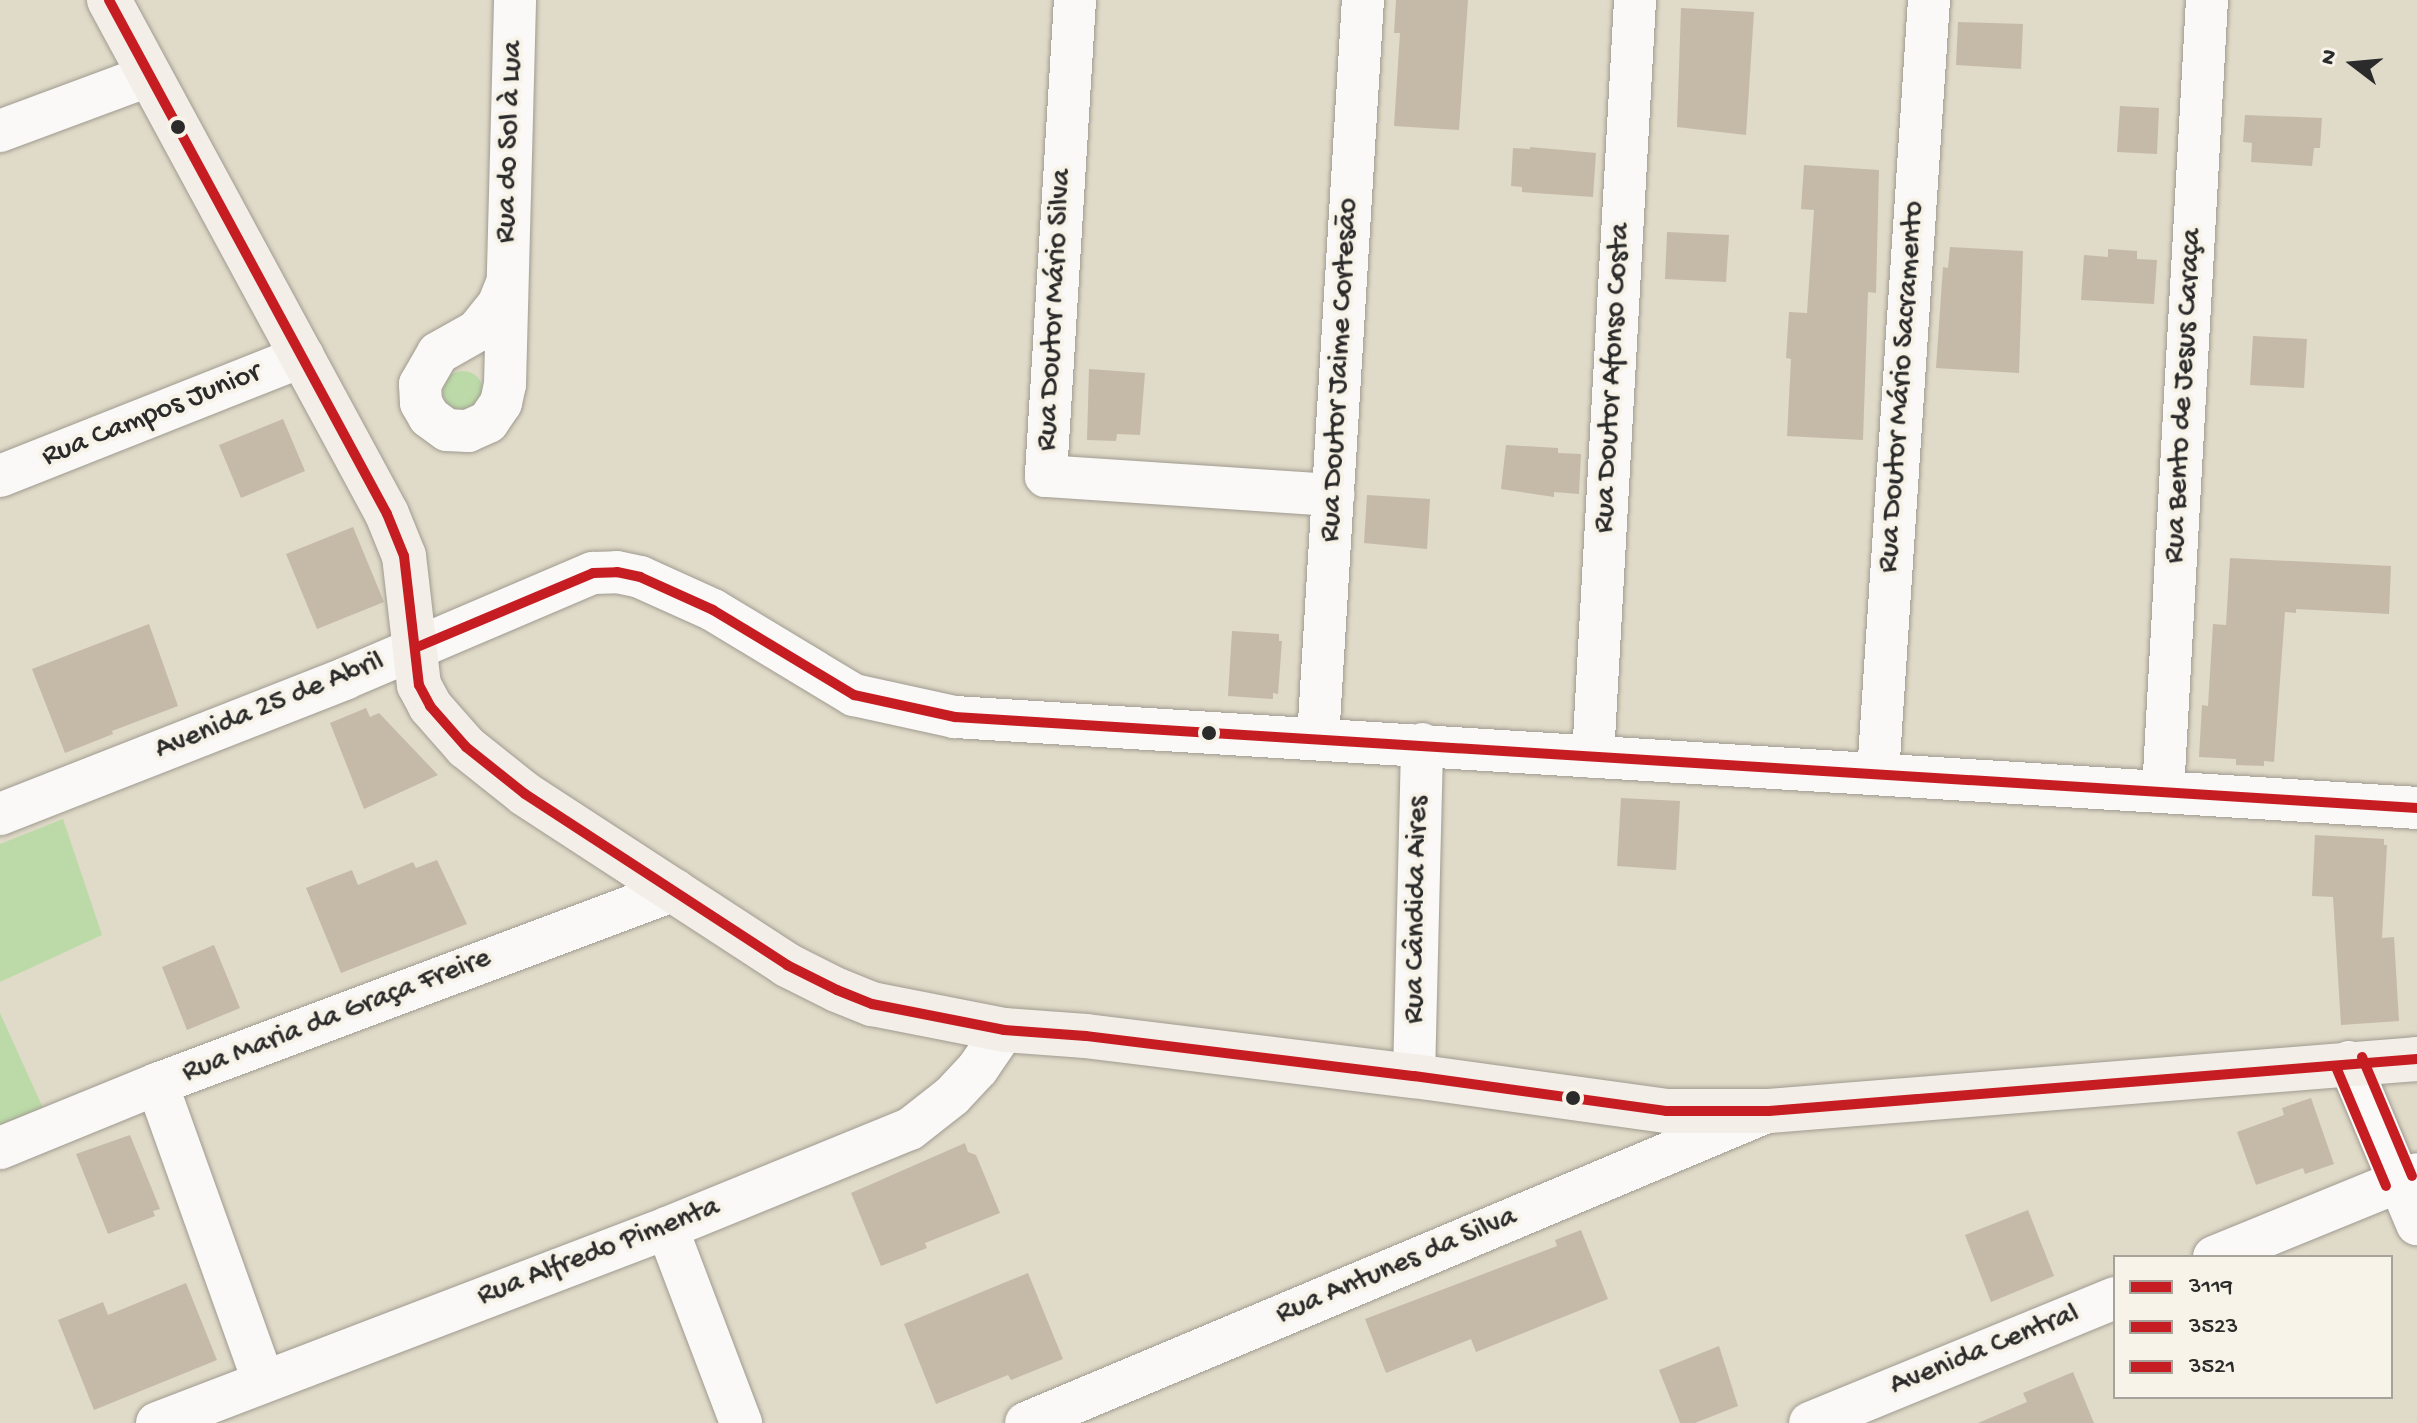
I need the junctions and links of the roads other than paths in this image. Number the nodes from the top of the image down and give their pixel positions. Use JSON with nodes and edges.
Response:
{"nodes":[{"id":1,"x":109,"y":0,"type":"edge"},
{"id":2,"x":515,"y":0,"type":"edge"},
{"id":3,"x":1075,"y":0,"type":"edge"},
{"id":4,"x":1363,"y":0,"type":"edge"},
{"id":5,"x":1635,"y":0,"type":"edge"},
{"id":6,"x":1929,"y":0,"type":"edge"},
{"id":7,"x":2207,"y":0,"type":"edge"},
{"id":8,"x":148,"y":76,"type":"junction"},
{"id":9,"x":0,"y":131,"type":"edge"},
{"id":10,"x":507,"y":283,"type":"dead end"},
{"id":11,"x":303,"y":356,"type":"junction"},
{"id":12,"x":0,"y":476,"type":"edge"},
{"id":13,"x":1333,"y":495,"type":"junction"},
{"id":14,"x":415,"y":648,"type":"junction"},
{"id":15,"x":1318,"y":739,"type":"junction"},
{"id":16,"x":1422,"y":744,"type":"junction"},
{"id":17,"x":1593,"y":757,"type":"junction"},
{"id":18,"x":1878,"y":774,"type":"junction"},
{"id":19,"x":2163,"y":792,"type":"junction"},
{"id":20,"x":2417,"y":808,"type":"edge"},
{"id":21,"x":0,"y":814,"type":"edge"},
{"id":22,"x":675,"y":890,"type":"junction"},
{"id":23,"x":1004,"y":1030,"type":"junction"},
{"id":24,"x":2417,"y":1059,"type":"edge"},
{"id":25,"x":2349,"y":1062,"type":"junction"},
{"id":26,"x":1414,"y":1076,"type":"junction"},
{"id":27,"x":157,"y":1084,"type":"junction"},
{"id":28,"x":1769,"y":1111,"type":"junction"},
{"id":29,"x":0,"y":1148,"type":"edge"},
{"id":30,"x":2408,"y":1178,"type":"edge"},
{"id":31,"x":2417,"y":1224,"type":"edge"},
{"id":32,"x":667,"y":1228,"type":"junction"},
{"id":33,"x":2219,"y":1255,"type":"edge"},
{"id":34,"x":2113,"y":1299,"type":"edge"},
{"id":35,"x":263,"y":1380,"type":"junction"},
{"id":36,"x":157,"y":1423,"type":"edge"},
{"id":37,"x":741,"y":1423,"type":"edge"},
{"id":38,"x":1026,"y":1423,"type":"edge"},
{"id":39,"x":1810,"y":1423,"type":"edge"}],
"edges":[{"from":1,"to":8,"type":"street"},
{"from":2,"to":10,"type":"street","name":"Rua do Sol à Lua"},
{"from":3,"to":13,"type":"street","name":"Rua Doutor Mário Silva"},
{"from":4,"to":13,"type":"street","name":"Rua Doutor Jaime Cortesão"},
{"from":5,"to":17,"type":"street","name":"Rua Doutor Afonso Costa"},
{"from":6,"to":18,"type":"street","name":"Rua Doutor Mário Sacramento"},
{"from":7,"to":19,"type":"street","name":"Rua Bento de Jesus Caraça"},
{"from":8,"to":9,"type":"street"},
{"from":8,"to":11,"type":"street"},
{"from":11,"to":12,"type":"street","name":"Rua Campos Junior"},
{"from":11,"to":14,"type":"street"},
{"from":13,"to":15,"type":"street","name":"Rua Doutor Jaime Cortesão"},
{"from":14,"to":15,"type":"street","name":"Avenida 25 de Abril"},
{"from":14,"to":21,"type":"street","name":"Avenida 25 de Abril"},
{"from":14,"to":22,"type":"street"},
{"from":15,"to":16,"type":"street","name":"Avenida 25 de Abril"},
{"from":16,"to":17,"type":"street","name":"Avenida 25 de Abril"},
{"from":16,"to":26,"type":"street","name":"Rua Cândida Aires"},
{"from":17,"to":18,"type":"street","name":"Avenida 25 de Abril"},
{"from":18,"to":19,"type":"street","name":"Avenida 25 de Abril"},
{"from":19,"to":20,"type":"street","name":"Avenida 25 de Abril"},
{"from":22,"to":23,"type":"street"},
{"from":22,"to":27,"type":"street","name":"Rua Maria da Graça Freire"},
{"from":23,"to":26,"type":"street"},
{"from":23,"to":32,"type":"street","name":"Rua Alfredo Pimenta"},
{"from":24,"to":25,"type":"street"},
{"from":25,"to":28,"type":"street"},
{"from":25,"to":30,"type":"street"},
{"from":26,"to":28,"type":"street"},
{"from":27,"to":29,"type":"street","name":"Rua Maria da Graça Freire"},
{"from":27,"to":35,"type":"street"},
{"from":28,"to":38,"type":"street","name":"Rua Antunes da Silva"},
{"from":30,"to":31,"type":"street"},
{"from":30,"to":33,"type":"street"},
{"from":32,"to":35,"type":"street","name":"Rua Alfredo Pimenta"},
{"from":32,"to":37,"type":"street"},
{"from":34,"to":39,"type":"street","name":"Avenida Central"},
{"from":35,"to":36,"type":"street","name":"Rua Alfredo Pimenta"}]}
